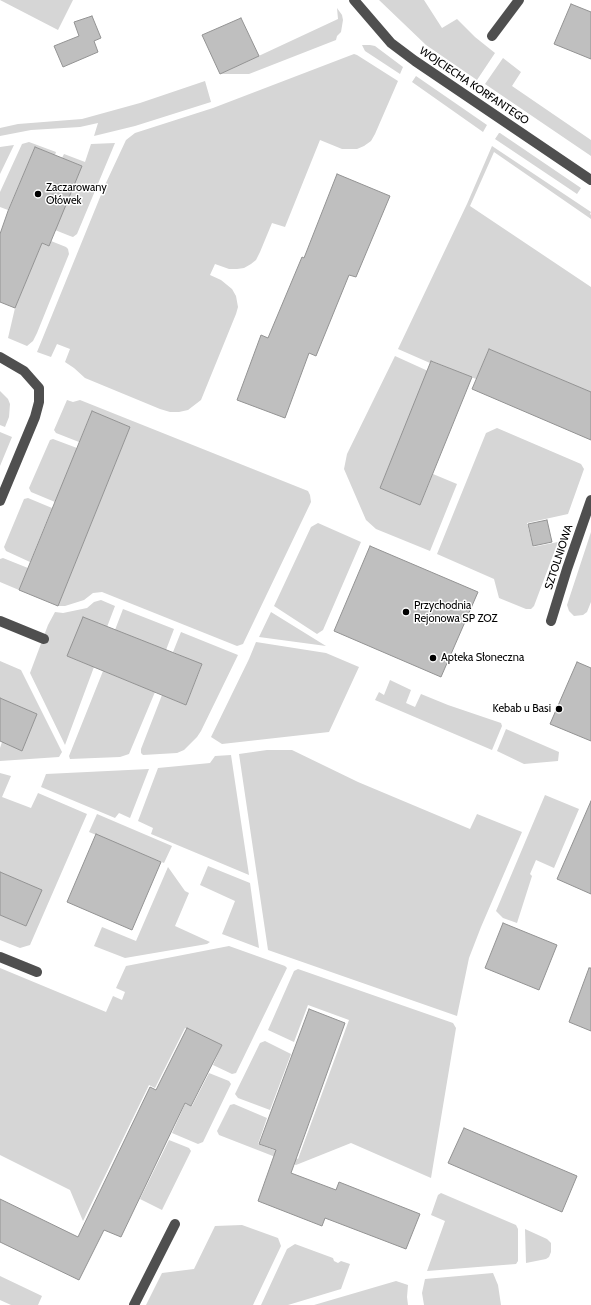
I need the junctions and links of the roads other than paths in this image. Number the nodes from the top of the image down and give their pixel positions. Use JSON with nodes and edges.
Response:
{"nodes":[{"id":1,"x":354,"y":0,"type":"edge"},
{"id":2,"x":519,"y":0,"type":"edge"},
{"id":3,"x":492,"y":36,"type":"dead end"},
{"id":4,"x":591,"y":180,"type":"edge"},
{"id":5,"x":0,"y":357,"type":"edge"},
{"id":6,"x":591,"y":500,"type":"edge"},
{"id":7,"x":0,"y":501,"type":"edge"},
{"id":8,"x":0,"y":621,"type":"edge"},
{"id":9,"x":551,"y":621,"type":"dead end"},
{"id":10,"x":44,"y":639,"type":"dead end"},
{"id":11,"x":0,"y":957,"type":"edge"},
{"id":12,"x":37,"y":972,"type":"dead end"},
{"id":13,"x":175,"y":1224,"type":"dead end"},
{"id":14,"x":134,"y":1305,"type":"edge"}],
"edges":[{"from":1,"to":4,"type":"street","name":"WOJCIECHA KORFANTEGO"},
{"from":2,"to":3,"type":"street"},
{"from":5,"to":7,"type":"street"},
{"from":6,"to":9,"type":"street","name":"SZTOLNIOWA"},
{"from":8,"to":10,"type":"street"},
{"from":11,"to":12,"type":"street"},
{"from":13,"to":14,"type":"street"}]}
